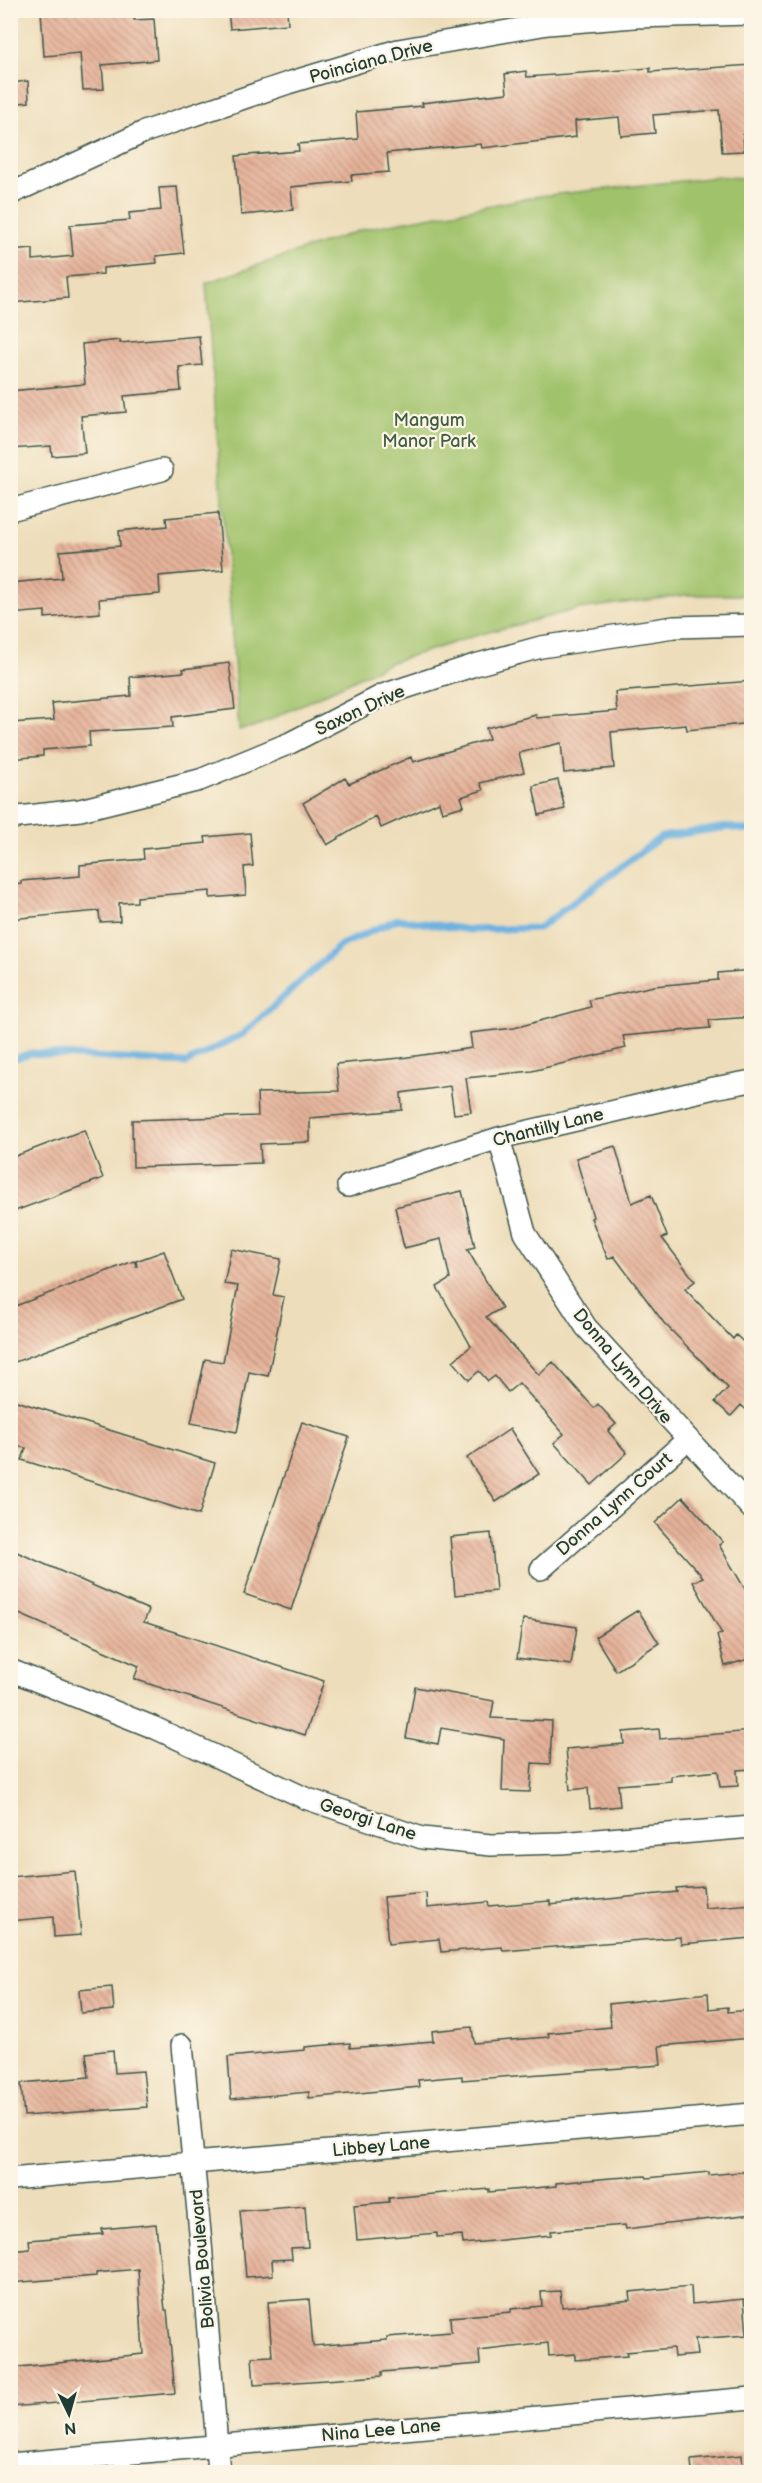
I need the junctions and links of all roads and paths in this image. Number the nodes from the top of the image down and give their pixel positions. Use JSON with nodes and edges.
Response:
{"nodes":[{"id":1,"x":752,"y":14,"type":"edge"},
{"id":2,"x":10,"y":194,"type":"edge"},
{"id":3,"x":162,"y":470,"type":"dead end"},
{"id":4,"x":10,"y":510,"type":"edge"},
{"id":5,"x":752,"y":625,"type":"edge"},
{"id":6,"x":10,"y":818,"type":"edge"},
{"id":7,"x":752,"y":1081,"type":"edge"},
{"id":8,"x":499,"y":1138,"type":"junction"},
{"id":9,"x":348,"y":1186,"type":"dead end"},
{"id":10,"x":687,"y":1440,"type":"junction"},
{"id":11,"x":752,"y":1509,"type":"edge"},
{"id":12,"x":541,"y":1569,"type":"dead end"},
{"id":13,"x":10,"y":1670,"type":"edge"},
{"id":14,"x":752,"y":1827,"type":"edge"},
{"id":15,"x":182,"y":2045,"type":"dead end"},
{"id":16,"x":752,"y":2114,"type":"edge"},
{"id":17,"x":193,"y":2163,"type":"junction"},
{"id":18,"x":10,"y":2179,"type":"edge"},
{"id":19,"x":752,"y":2398,"type":"edge"},
{"id":20,"x":216,"y":2445,"type":"junction"},
{"id":21,"x":10,"y":2464,"type":"edge"},
{"id":22,"x":219,"y":2472,"type":"edge"}],
"edges":[{"from":1,"to":2,"type":"street","name":"Poinciana Drive"},
{"from":3,"to":4,"type":"street"},
{"from":5,"to":6,"type":"street","name":"Saxon Drive"},
{"from":7,"to":8,"type":"street","name":"Chantilly Lane"},
{"from":8,"to":9,"type":"street","name":"Chantilly Lane"},
{"from":8,"to":10,"type":"street","name":"Donna Lynn Drive"},
{"from":10,"to":11,"type":"street","name":"Donna Lynn Drive"},
{"from":10,"to":12,"type":"street","name":"Donna Lynn Court"},
{"from":13,"to":14,"type":"street","name":"Georgi Lane"},
{"from":15,"to":17,"type":"street","name":"Bolivia Boulevard"},
{"from":16,"to":17,"type":"street","name":"Libbey Lane"},
{"from":17,"to":18,"type":"street","name":"Libbey Lane"},
{"from":17,"to":20,"type":"street","name":"Bolivia Boulevard"},
{"from":19,"to":20,"type":"street","name":"Nina Lee Lane"},
{"from":20,"to":21,"type":"street","name":"Nina Lee Lane"},
{"from":20,"to":22,"type":"street","name":"Bolivia Boulevard"}]}
